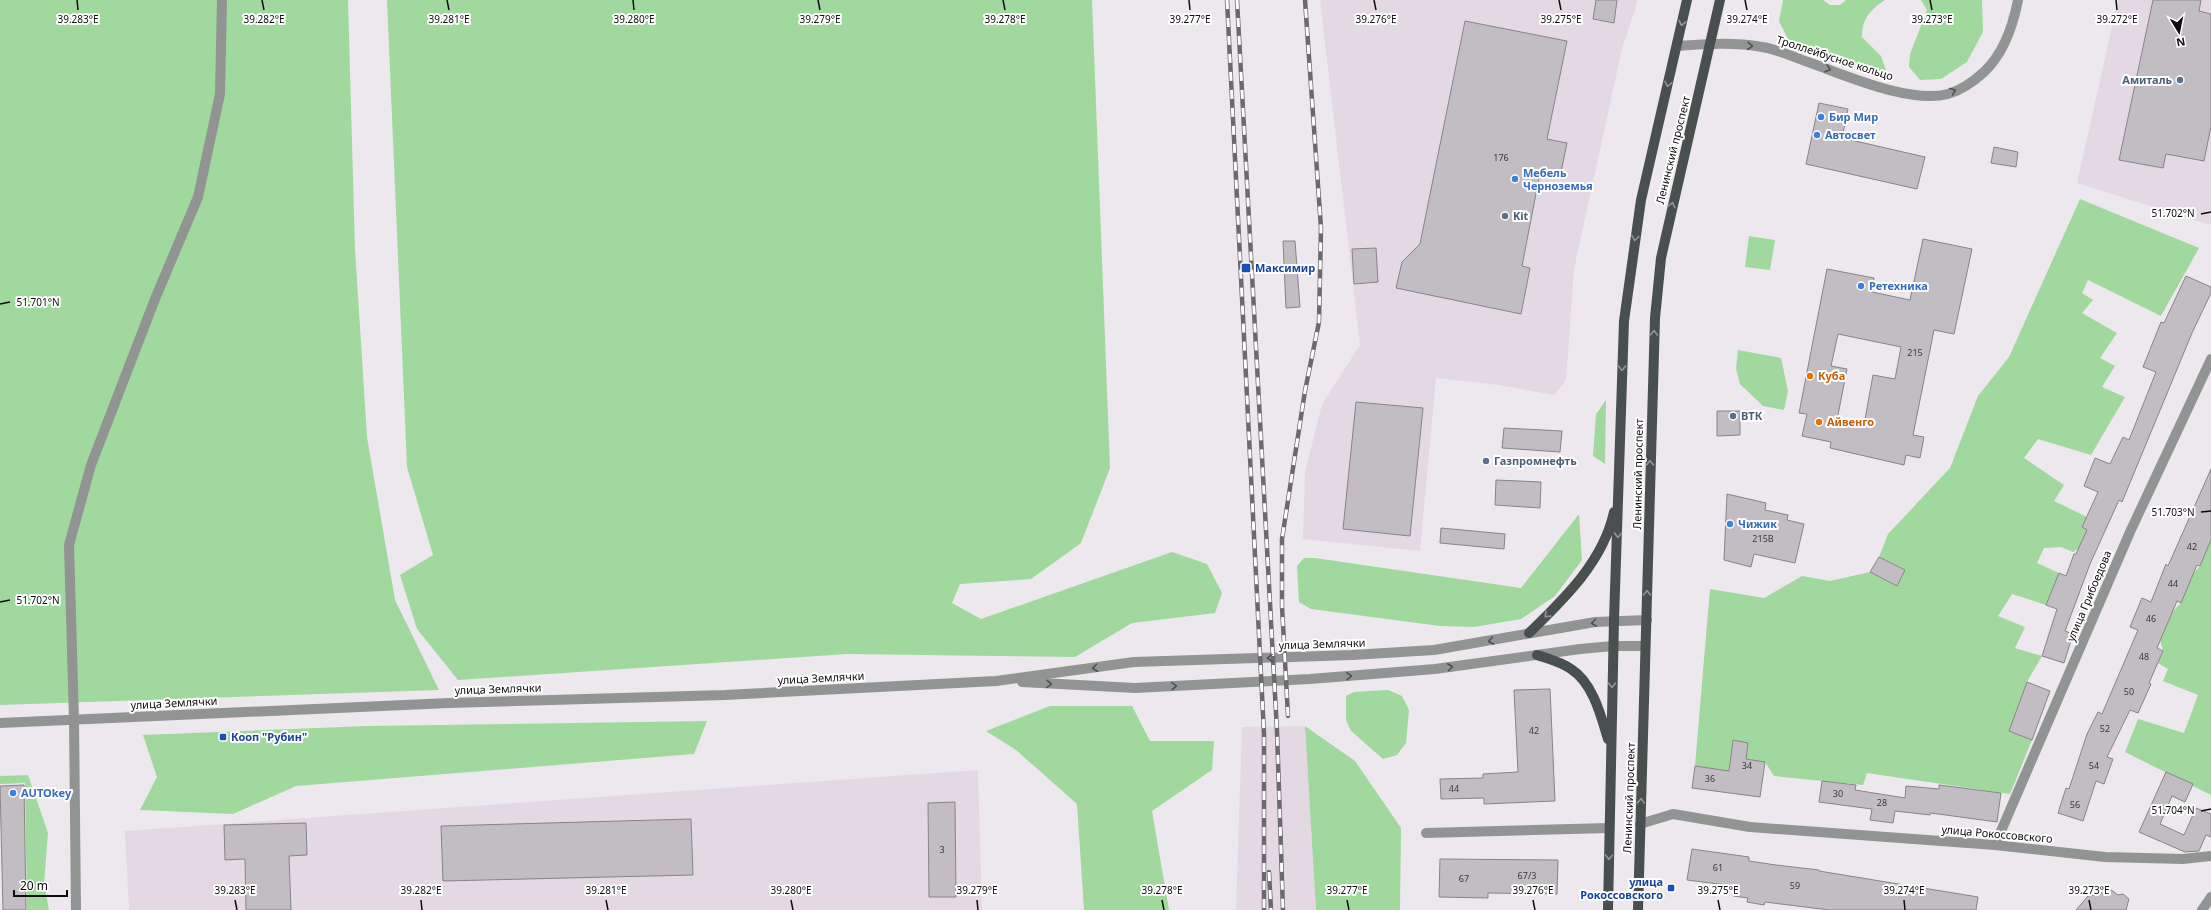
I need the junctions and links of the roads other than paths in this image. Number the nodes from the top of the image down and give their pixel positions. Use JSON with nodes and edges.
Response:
{"nodes":[{"id":1,"x":222,"y":0,"type":"edge"},
{"id":2,"x":1687,"y":0,"type":"edge"},
{"id":3,"x":1720,"y":0,"type":"edge"},
{"id":4,"x":2018,"y":0,"type":"edge"},
{"id":5,"x":1711,"y":44,"type":"junction"},
{"id":6,"x":1677,"y":46,"type":"junction"},
{"id":7,"x":2211,"y":359,"type":"edge"},
{"id":8,"x":1618,"y":496,"type":"junction"},
{"id":9,"x":1614,"y":620,"type":"junction"},
{"id":10,"x":1646,"y":620,"type":"junction"},
{"id":11,"x":1529,"y":633,"type":"junction"},
{"id":12,"x":1613,"y":646,"type":"junction"},
{"id":13,"x":1645,"y":646,"type":"junction"},
{"id":14,"x":1537,"y":655,"type":"junction"},
{"id":15,"x":996,"y":681,"type":"junction"},
{"id":16,"x":74,"y":720,"type":"junction"},
{"id":17,"x":0,"y":723,"type":"edge"},
{"id":18,"x":1611,"y":752,"type":"junction"},
{"id":19,"x":1640,"y":824,"type":"junction"},
{"id":20,"x":1610,"y":828,"type":"junction"},
{"id":21,"x":1426,"y":833,"type":"dead end"},
{"id":22,"x":1995,"y":845,"type":"junction"},
{"id":23,"x":2211,"y":856,"type":"edge"},
{"id":24,"x":2211,"y":897,"type":"edge"},
{"id":25,"x":76,"y":910,"type":"edge"},
{"id":26,"x":1608,"y":910,"type":"edge"},
{"id":27,"x":1638,"y":910,"type":"edge"},
{"id":28,"x":2202,"y":910,"type":"edge"}],
"edges":[{"from":1,"to":16,"type":"street"},
{"from":2,"to":6,"type":"main road","name":"Ленинский проспект","one_way":true},
{"from":3,"to":5,"type":"main road","name":"Ленинский проспект"},
{"from":5,"to":4,"type":"street","name":"Троллейбусное кольцо","one_way":true},
{"from":5,"to":6,"type":"street"},
{"from":10,"to":5,"type":"main road","name":"Ленинский проспект","one_way":true},
{"from":6,"to":8,"type":"main road","name":"Ленинский проспект","one_way":true},
{"from":7,"to":22,"type":"street","name":"улица Грибоедова"},
{"from":8,"to":9,"type":"main road","name":"Ленинский проспект","one_way":true},
{"from":8,"to":11,"type":"main road","one_way":true},
{"from":9,"to":10,"type":"street","name":"улица Землячки"},
{"from":9,"to":11,"type":"street","name":"улица Землячки","one_way":true},
{"from":9,"to":12,"type":"main road","name":"Ленинский проспект"},
{"from":10,"to":13,"type":"main road","name":"Ленинский проспект"},
{"from":11,"to":15,"type":"street","name":"улица Землячки","one_way":true},
{"from":12,"to":13,"type":"street","name":"улица Землячки"},
{"from":12,"to":14,"type":"street","name":"улица Землячки"},
{"from":12,"to":18,"type":"main road","name":"Ленинский проспект","one_way":true},
{"from":19,"to":13,"type":"main road","name":"Ленинский проспект","one_way":true},
{"from":15,"to":14,"type":"street","name":"улица Землячки","one_way":true},
{"from":14,"to":18,"type":"main road"},
{"from":15,"to":16,"type":"street","name":"улица Землячки"},
{"from":16,"to":17,"type":"street","name":"улица Землячки"},
{"from":16,"to":25,"type":"street"},
{"from":18,"to":20,"type":"main road","name":"Ленинский проспект"},
{"from":19,"to":22,"type":"street","name":"улица Рокоссовского"},
{"from":19,"to":27,"type":"main road","name":"Ленинский проспект"},
{"from":20,"to":21,"type":"street"},
{"from":20,"to":26,"type":"main road","name":"Ленинский проспект","one_way":true},
{"from":22,"to":23,"type":"street","name":"улица Рокоссовского"},
{"from":24,"to":28,"type":"street"}]}
